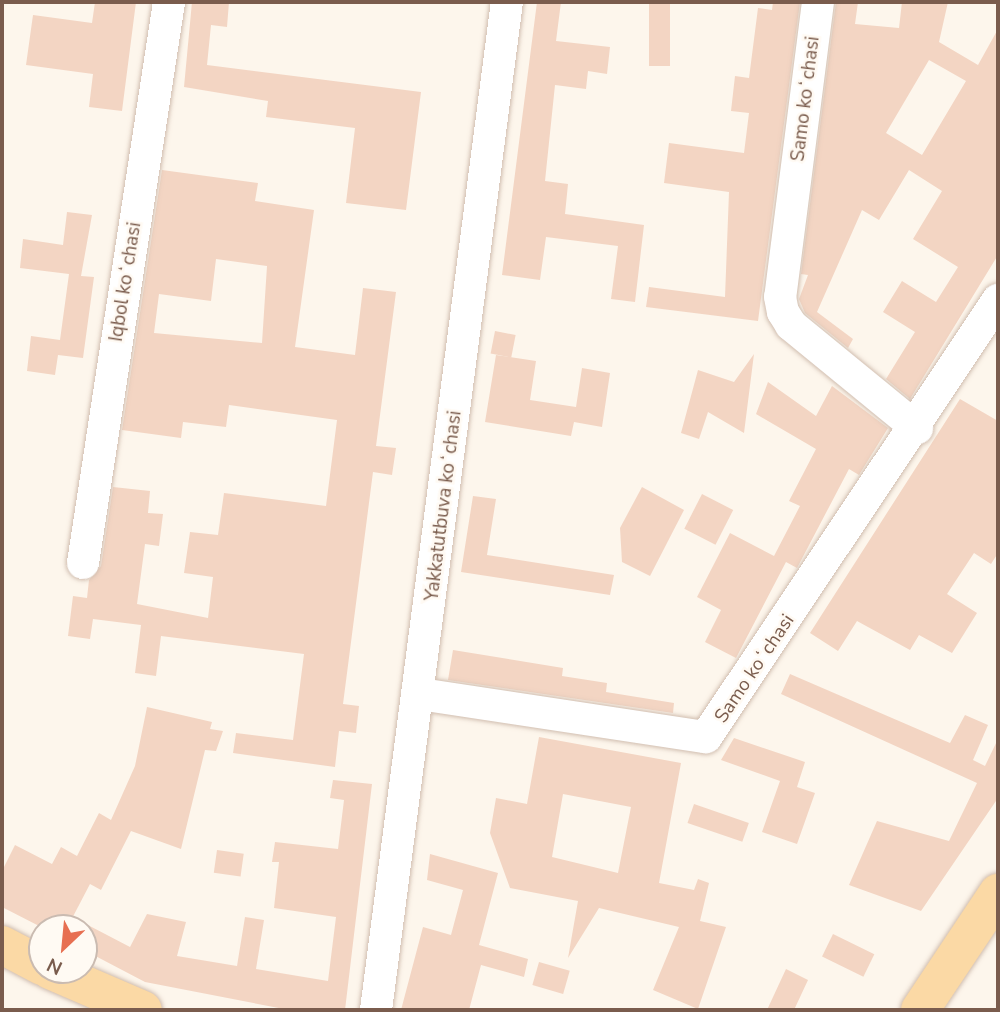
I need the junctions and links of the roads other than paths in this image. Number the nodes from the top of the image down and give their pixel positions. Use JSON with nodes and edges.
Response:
{"nodes":[{"id":1,"x":169,"y":2,"type":"edge"},
{"id":2,"x":507,"y":2,"type":"edge"},
{"id":3,"x":818,"y":2,"type":"edge"},
{"id":4,"x":998,"y":300,"type":"edge"},
{"id":5,"x":917,"y":428,"type":"junction"},
{"id":6,"x":83,"y":563,"type":"dead end"},
{"id":7,"x":420,"y":694,"type":"junction"},
{"id":8,"x":998,"y":893,"type":"edge"},
{"id":9,"x":2,"y":947,"type":"edge"},
{"id":10,"x":28,"y":959,"type":"edge"},
{"id":11,"x":83,"y":984,"type":"edge"},
{"id":12,"x":143,"y":1010,"type":"edge"},
{"id":13,"x":376,"y":1010,"type":"edge"},
{"id":14,"x":920,"y":1010,"type":"edge"}],
"edges":[{"from":1,"to":6,"type":"street","name":"Iqbol koʻchasi"},
{"from":2,"to":7,"type":"street","name":"Yakkatutbuva koʻchasi"},
{"from":3,"to":5,"type":"street","name":"Samo koʻchasi"},
{"from":4,"to":5,"type":"street","name":"Samo koʻchasi"},
{"from":5,"to":7,"type":"street","name":"Samo koʻchasi"},
{"from":7,"to":13,"type":"street","name":"Yakkatutbuva koʻchasi"},
{"from":8,"to":14,"type":"main road"},
{"from":9,"to":10,"type":"main road"},
{"from":11,"to":12,"type":"main road"}]}
